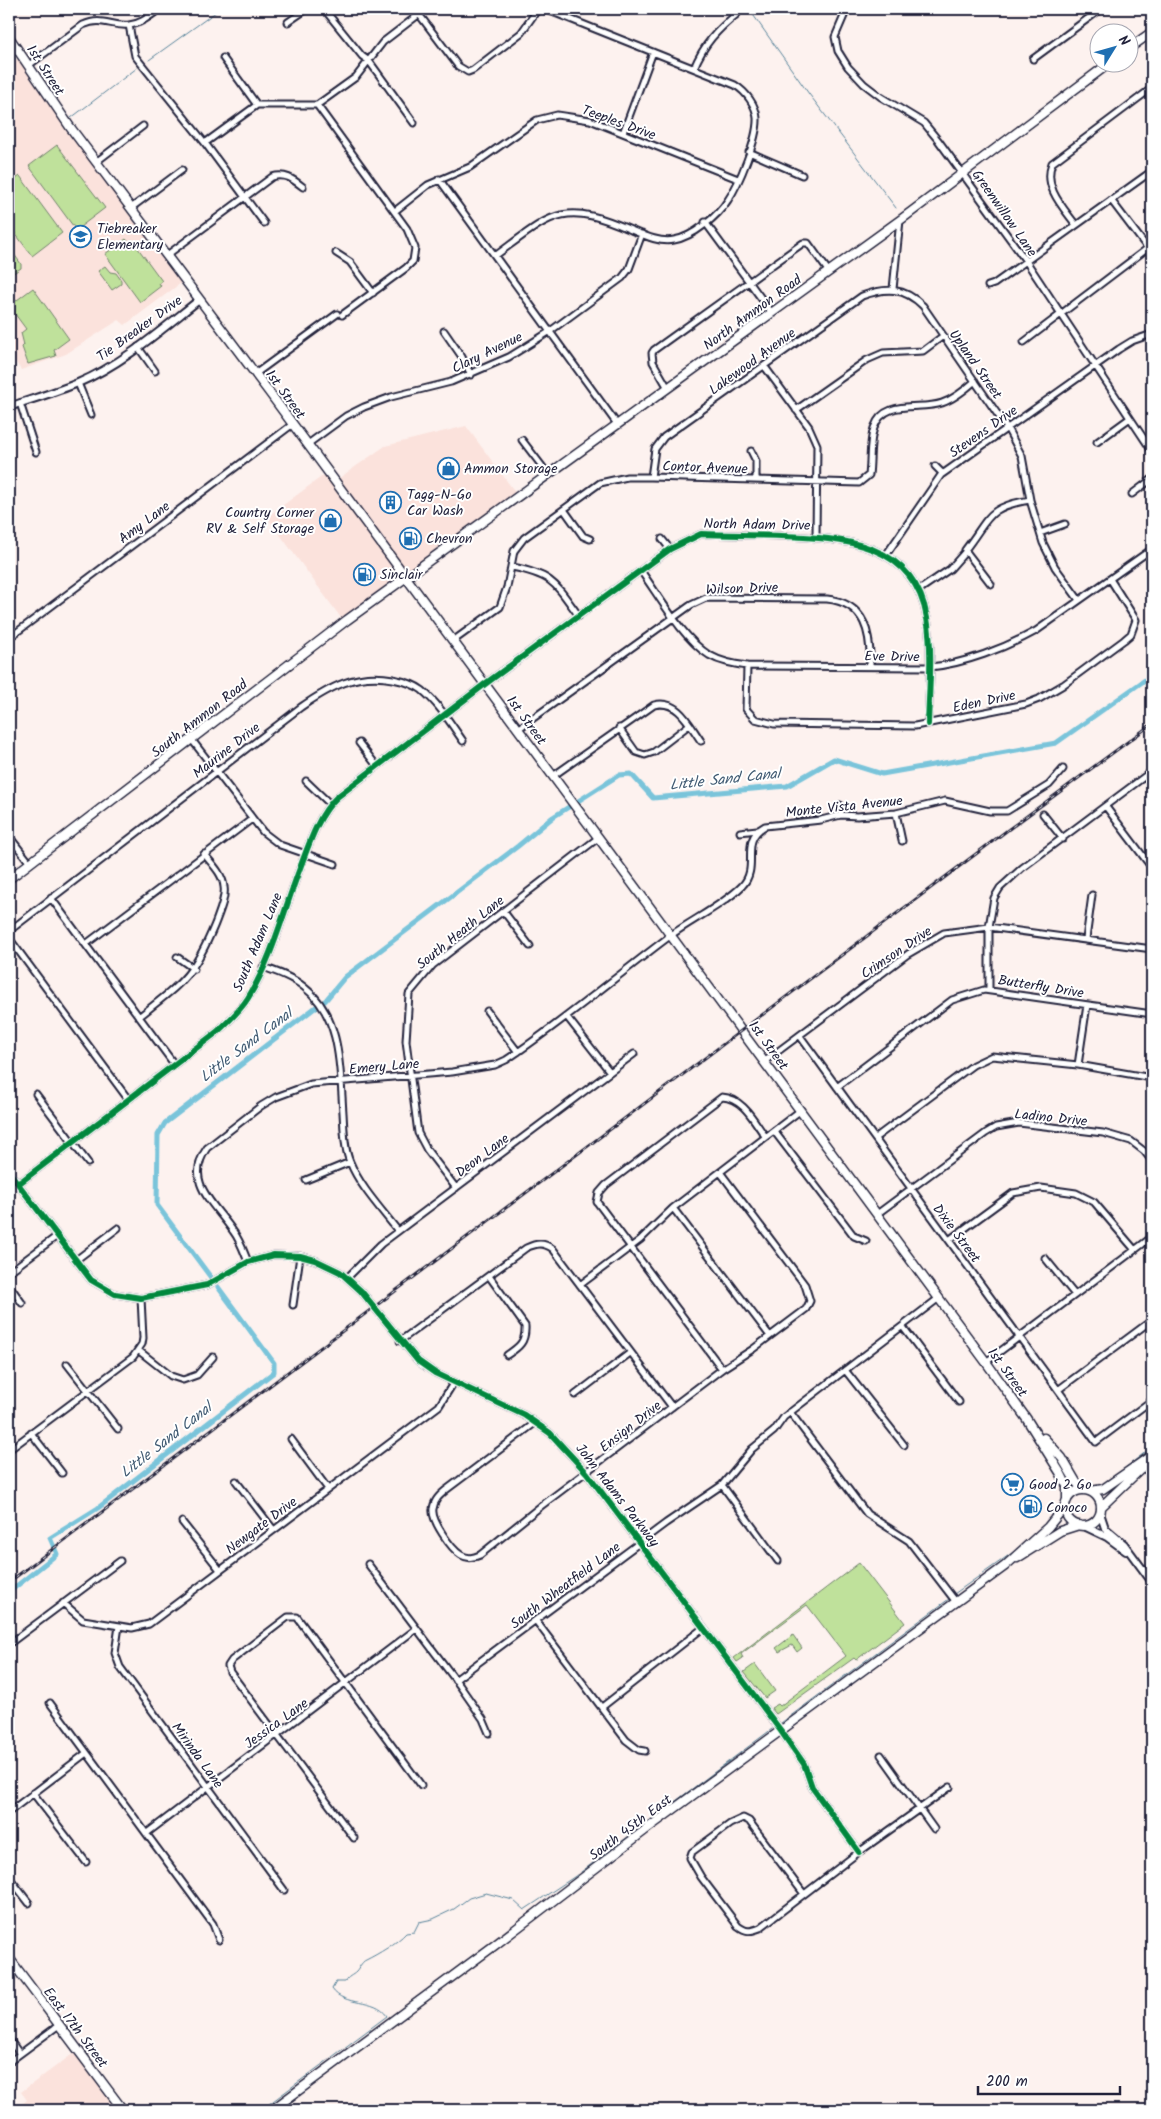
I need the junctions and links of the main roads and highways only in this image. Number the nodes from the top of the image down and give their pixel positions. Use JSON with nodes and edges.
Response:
{"nodes":[{"id":1,"x":1152,"y":32,"type":"edge"},
{"id":2,"x":9,"y":37,"type":"edge"},
{"id":3,"x":1138,"y":42,"type":"edge"},
{"id":4,"x":1098,"y":72,"type":"edge"},
{"id":5,"x":406,"y":577,"type":"junction"},
{"id":6,"x":9,"y":879,"type":"edge"},
{"id":7,"x":1026,"y":1418,"type":"junction"},
{"id":8,"x":1152,"y":1456,"type":"edge"},
{"id":9,"x":1088,"y":1490,"type":"junction"},
{"id":10,"x":1066,"y":1503,"type":"junction"},
{"id":11,"x":1101,"y":1510,"type":"junction"},
{"id":12,"x":1082,"y":1526,"type":"junction"},
{"id":13,"x":1005,"y":1566,"type":"junction"},
{"id":14,"x":9,"y":1958,"type":"edge"},
{"id":15,"x":123,"y":2110,"type":"edge"},
{"id":16,"x":272,"y":2110,"type":"edge"}],
"edges":[{"from":1,"to":3,"type":"main road"},
{"from":2,"to":5,"type":"main road","name":"1st Street"},
{"from":4,"to":5,"type":"main road","name":"North Ammon Road"},
{"from":5,"to":6,"type":"main road","name":"South Ammon Road"},
{"from":5,"to":7,"type":"main road","name":"1st Street"},
{"from":7,"to":9,"type":"main road"},
{"from":7,"to":10,"type":"main road"},
{"from":8,"to":9,"type":"main road"},
{"from":8,"to":11,"type":"main road"},
{"from":9,"to":10,"type":"main road"},
{"from":9,"to":11,"type":"main road"},
{"from":10,"to":12,"type":"main road"},
{"from":10,"to":13,"type":"main road","name":"South 45th East"},
{"from":11,"to":12,"type":"main road"},
{"from":12,"to":13,"type":"main road","name":"South 45th East"},
{"from":13,"to":16,"type":"main road","name":"South 45th East"},
{"from":14,"to":15,"type":"main road","name":"East 17th Street"}]}
